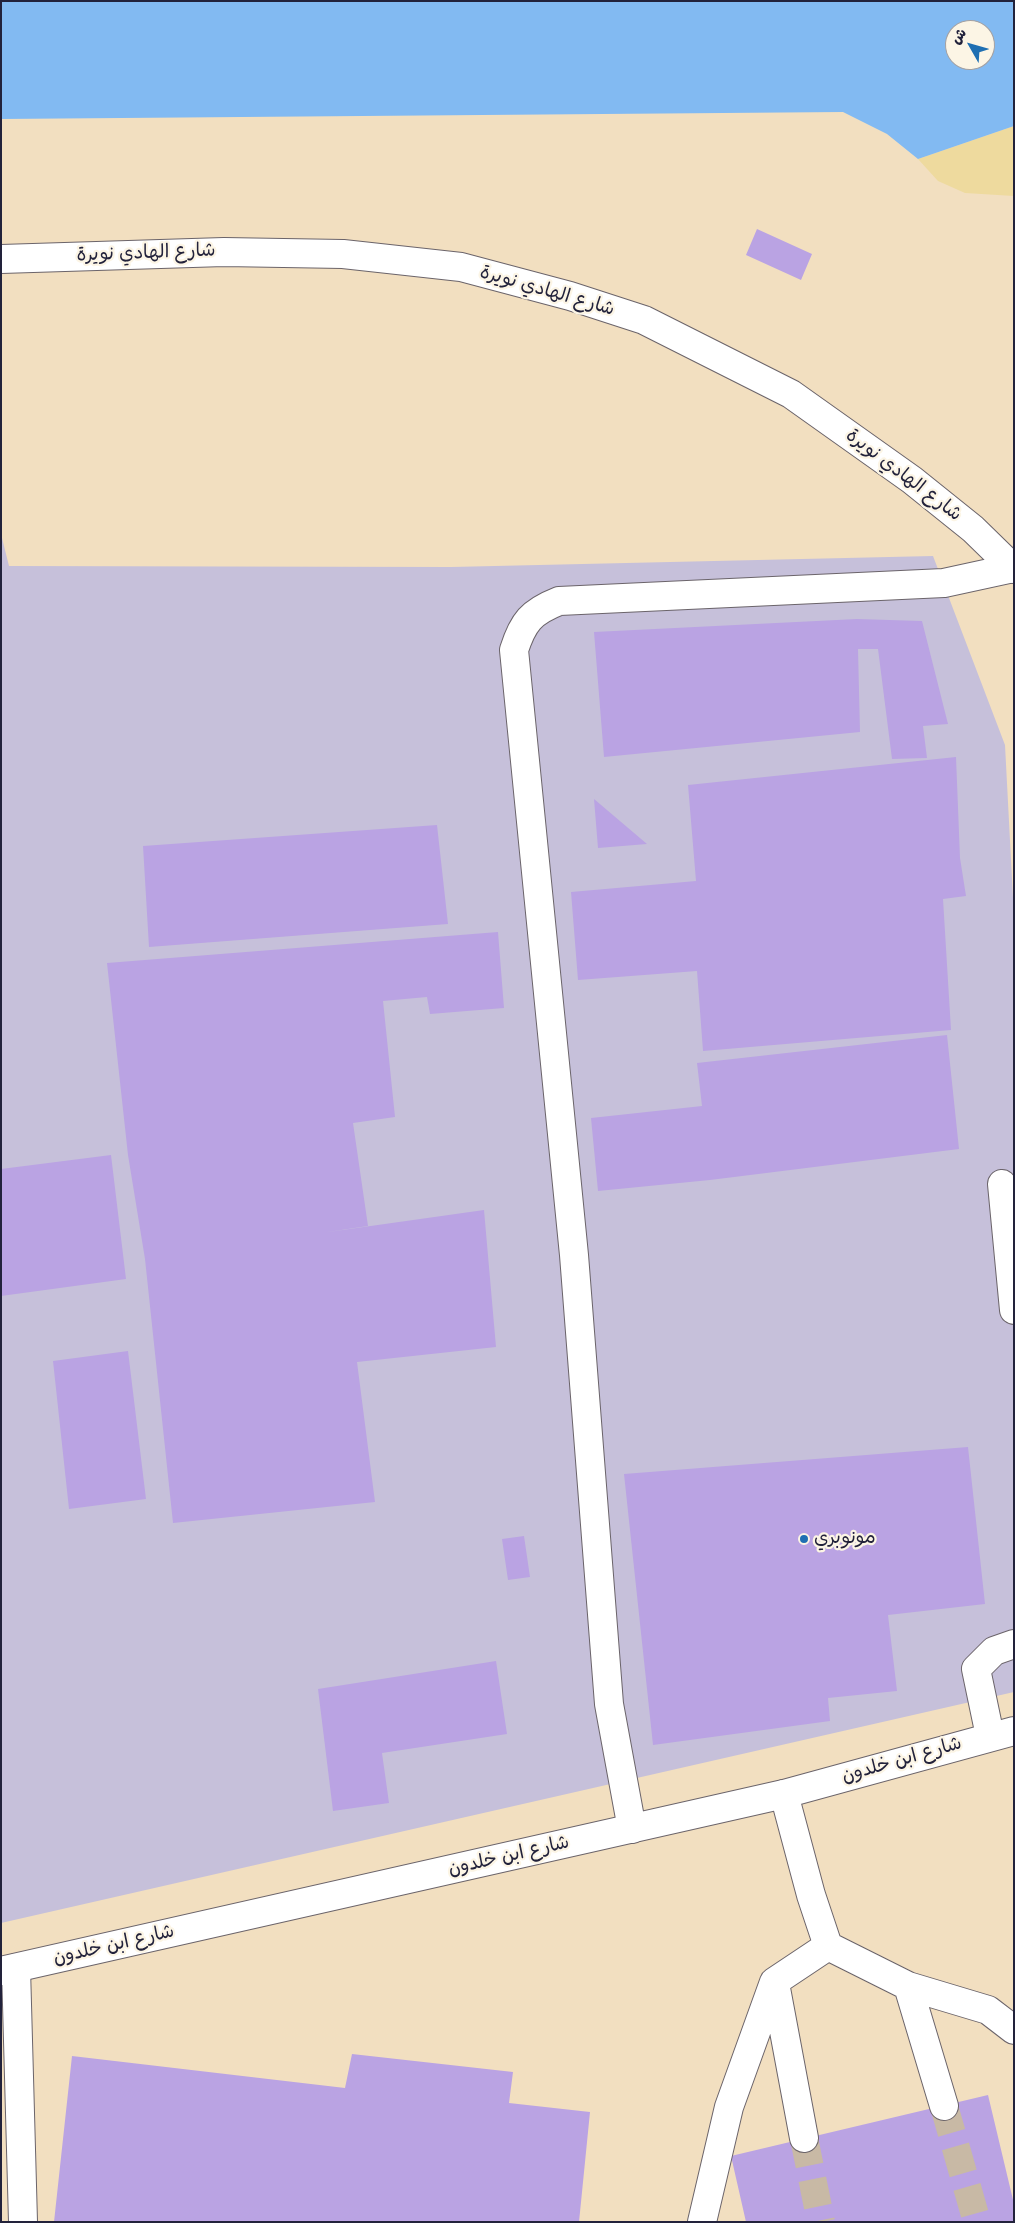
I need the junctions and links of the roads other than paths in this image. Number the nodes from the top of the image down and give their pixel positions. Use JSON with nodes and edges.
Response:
{"nodes":[{"id":1,"x":1,"y":259,"type":"edge"},
{"id":2,"x":1014,"y":569,"type":"edge"},
{"id":3,"x":1002,"y":1184,"type":"dead end"},
{"id":4,"x":1014,"y":1310,"type":"edge"},
{"id":5,"x":1014,"y":1644,"type":"edge"},
{"id":6,"x":1002,"y":1734,"type":"edge"},
{"id":7,"x":784,"y":1794,"type":"junction"},
{"id":8,"x":632,"y":1829,"type":"junction"},
{"id":9,"x":828,"y":1946,"type":"junction"},
{"id":10,"x":9,"y":1970,"type":"edge"},
{"id":11,"x":774,"y":1982,"type":"junction"},
{"id":12,"x":908,"y":1986,"type":"junction"},
{"id":13,"x":1014,"y":2030,"type":"edge"},
{"id":14,"x":944,"y":2106,"type":"tunnel mouth"},
{"id":15,"x":804,"y":2138,"type":"tunnel mouth"},
{"id":16,"x":23,"y":2222,"type":"edge"},
{"id":17,"x":702,"y":2222,"type":"edge"}],
"edges":[{"from":1,"to":2,"type":"main road","name":"شارع الهادي نويرة"},
{"from":2,"to":8,"type":"main road"},
{"from":3,"to":4,"type":"main road"},
{"from":5,"to":6,"type":"main road"},
{"from":6,"to":7,"type":"main road","name":"شارع ابن خلدون"},
{"from":7,"to":8,"type":"main road","name":"شارع ابن خلدون"},
{"from":7,"to":9,"type":"main road"},
{"from":8,"to":10,"type":"main road","name":"شارع ابن خلدون"},
{"from":9,"to":11,"type":"main road"},
{"from":9,"to":12,"type":"main road"},
{"from":10,"to":16,"type":"main road"},
{"from":11,"to":15,"type":"main road"},
{"from":11,"to":17,"type":"main road"},
{"from":12,"to":13,"type":"main road"},
{"from":12,"to":14,"type":"main road"}]}
